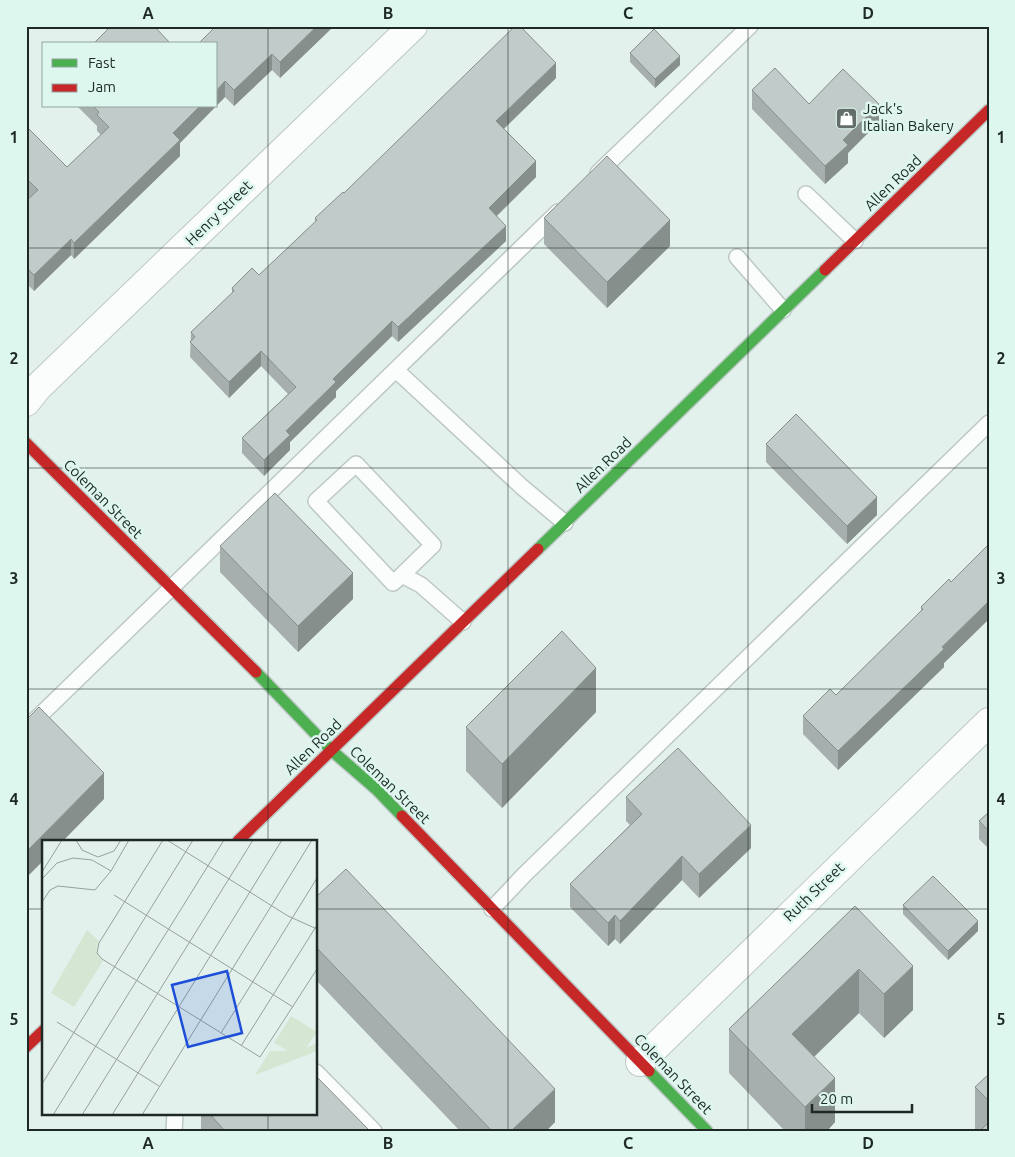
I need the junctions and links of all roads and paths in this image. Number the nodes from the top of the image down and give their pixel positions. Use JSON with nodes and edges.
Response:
{"nodes":[{"id":1,"x":413,"y":26,"type":"edge"},
{"id":2,"x":750,"y":26,"type":"edge"},
{"id":3,"x":989,"y":110,"type":"edge"},
{"id":4,"x":587,"y":184,"type":"edge"},
{"id":5,"x":806,"y":194,"type":"dead end"},
{"id":6,"x":566,"y":205,"type":"edge"},
{"id":7,"x":855,"y":241,"type":"junction"},
{"id":8,"x":737,"y":257,"type":"dead end"},
{"id":9,"x":784,"y":310,"type":"junction"},
{"id":10,"x":396,"y":370,"type":"junction"},
{"id":11,"x":26,"y":402,"type":"edge"},
{"id":12,"x":989,"y":423,"type":"edge"},
{"id":13,"x":26,"y":443,"type":"edge"},
{"id":14,"x":565,"y":523,"type":"junction"},
{"id":15,"x":402,"y":575,"type":"junction"},
{"id":16,"x":171,"y":588,"type":"junction"},
{"id":17,"x":463,"y":622,"type":"junction"},
{"id":18,"x":989,"y":722,"type":"edge"},
{"id":19,"x":26,"y":729,"type":"edge"},
{"id":20,"x":331,"y":750,"type":"junction"},
{"id":21,"x":239,"y":840,"type":"edge"},
{"id":22,"x":492,"y":909,"type":"junction"},
{"id":23,"x":42,"y":1032,"type":"edge"},
{"id":24,"x":26,"y":1047,"type":"edge"},
{"id":25,"x":640,"y":1062,"type":"junction"},
{"id":26,"x":318,"y":1074,"type":"edge"},
{"id":27,"x":175,"y":1114,"type":"edge"},
{"id":28,"x":174,"y":1131,"type":"edge"},
{"id":29,"x":374,"y":1131,"type":"edge"},
{"id":30,"x":707,"y":1131,"type":"edge"}],
"edges":[{"from":1,"to":11,"type":"street","name":"Henry Street"},
{"from":2,"to":4,"type":"lane"},
{"from":3,"to":7,"type":"main road","name":"Allen Road"},
{"from":5,"to":7,"type":"lane"},
{"from":6,"to":10,"type":"lane"},
{"from":7,"to":9,"type":"main road","name":"Allen Road"},
{"from":8,"to":9,"type":"lane"},
{"from":9,"to":14,"type":"main road","name":"Allen Road"},
{"from":10,"to":14,"type":"lane"},
{"from":10,"to":16,"type":"lane"},
{"from":12,"to":22,"type":"lane"},
{"from":13,"to":16,"type":"main road","name":"Coleman Street"},
{"from":14,"to":17,"type":"main road","name":"Allen Road"},
{"from":15,"to":15,"type":"lane"},
{"from":15,"to":17,"type":"lane"},
{"from":16,"to":19,"type":"lane"},
{"from":16,"to":20,"type":"main road","name":"Coleman Street"},
{"from":17,"to":20,"type":"main road","name":"Allen Road"},
{"from":18,"to":25,"type":"street","name":"Ruth Street"},
{"from":20,"to":21,"type":"main road","name":"Allen Road"},
{"from":20,"to":22,"type":"main road","name":"Coleman Street"},
{"from":22,"to":25,"type":"main road","name":"Coleman Street"},
{"from":23,"to":24,"type":"main road"},
{"from":25,"to":30,"type":"main road","name":"Coleman Street"},
{"from":26,"to":29,"type":"lane"},
{"from":27,"to":28,"type":"lane"}]}
